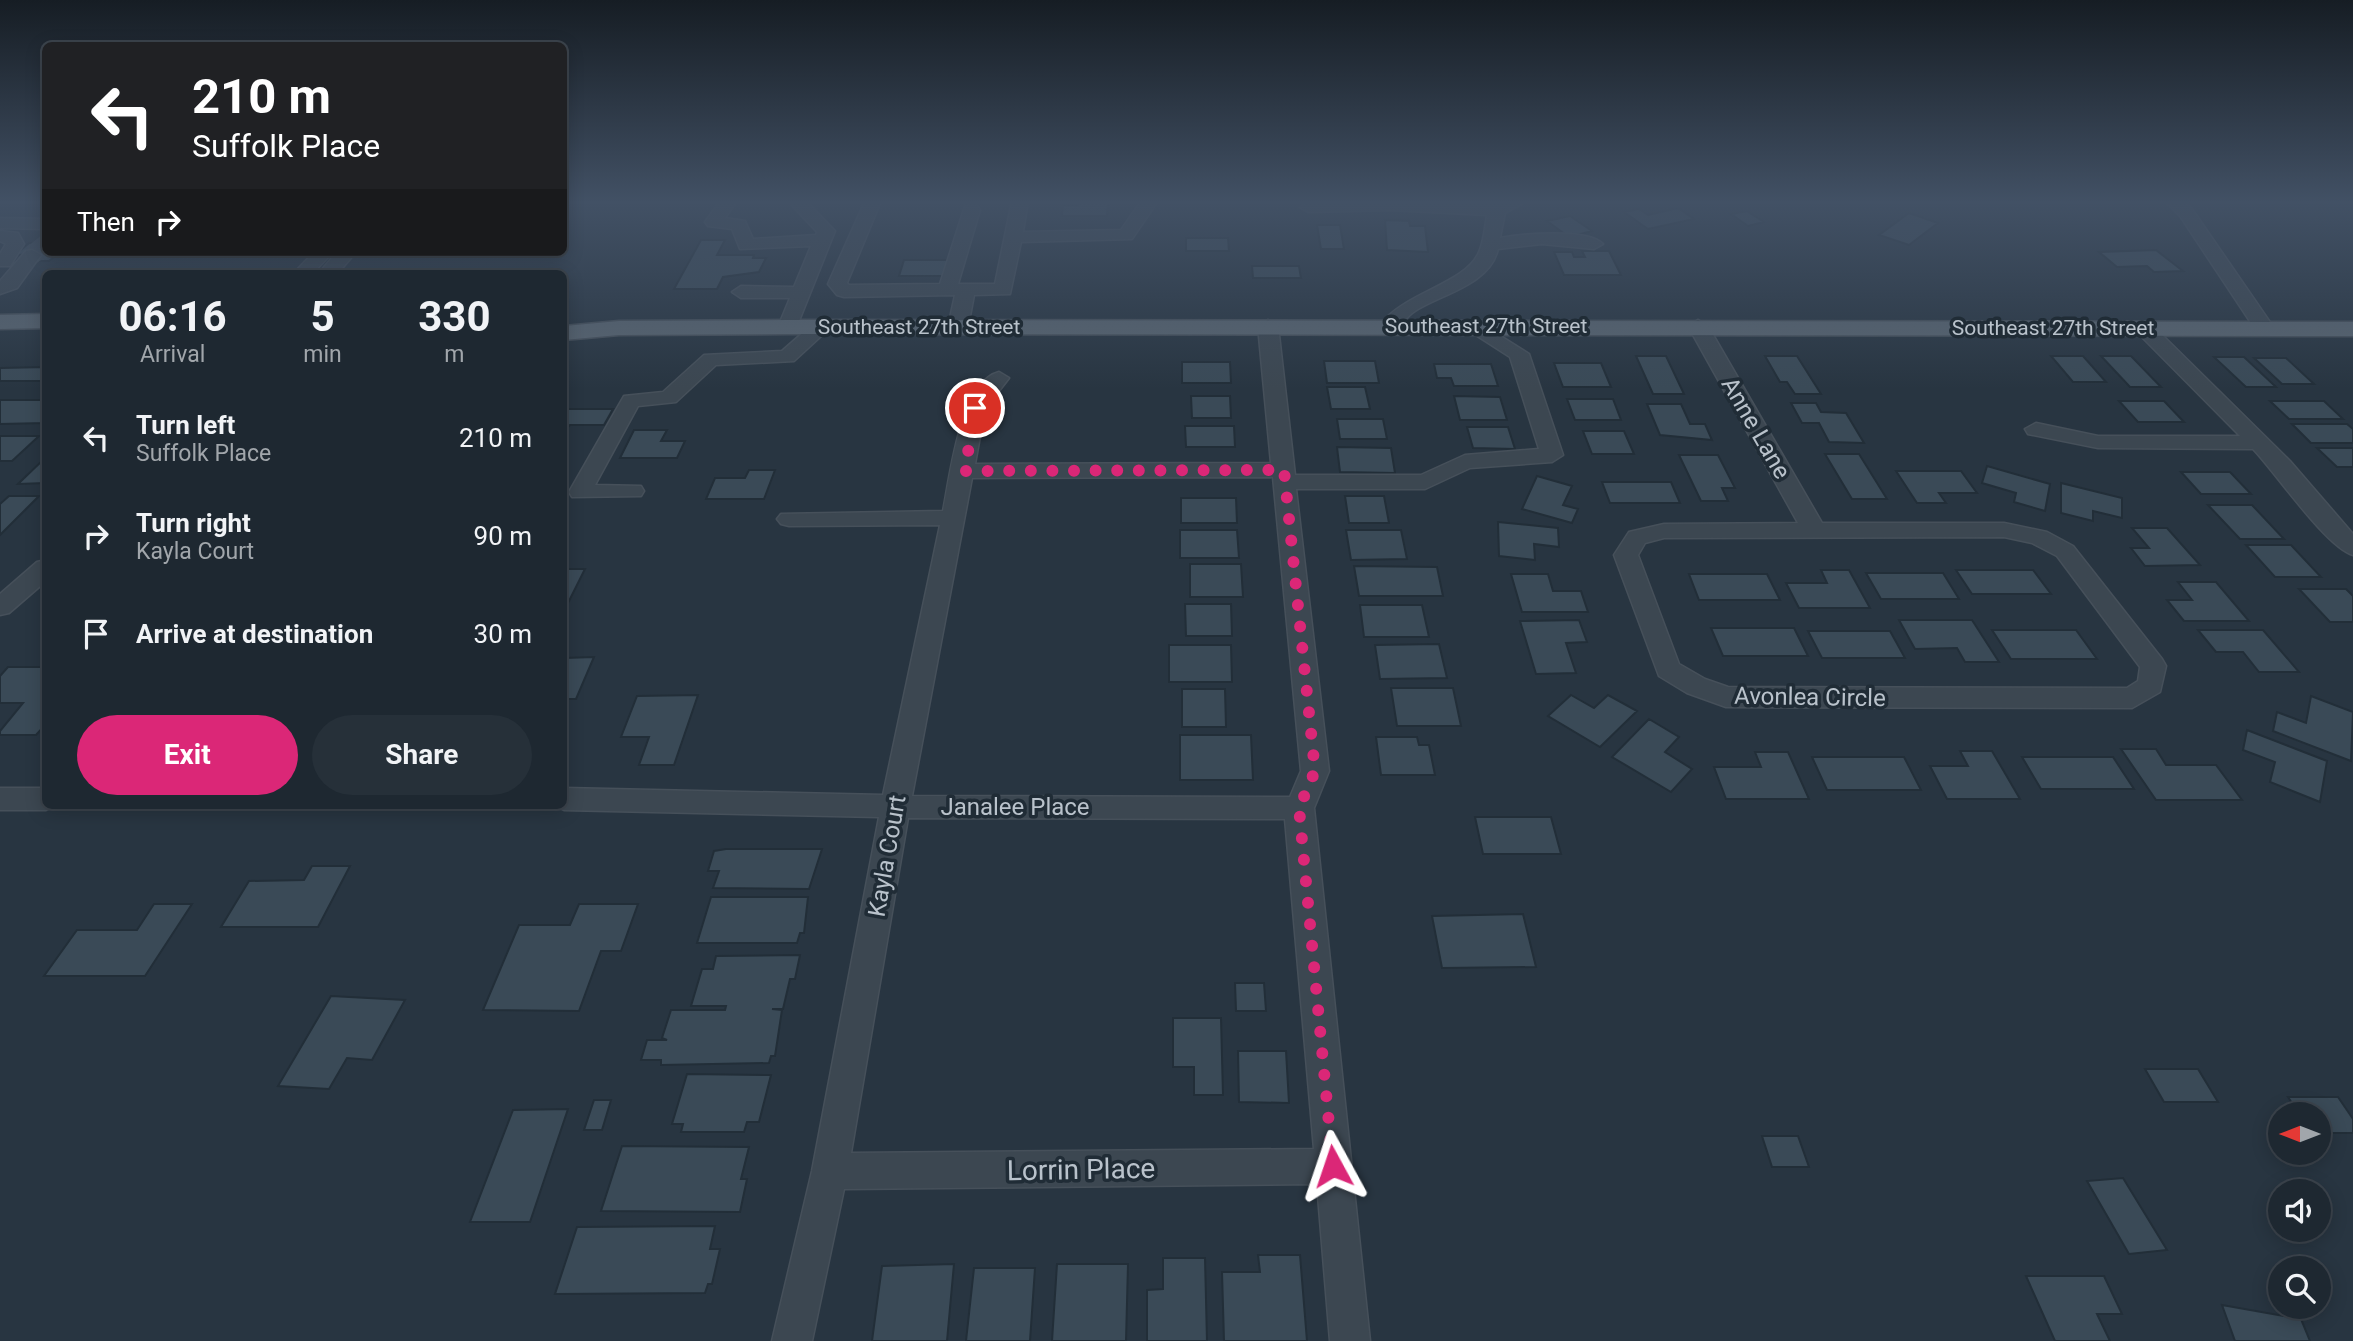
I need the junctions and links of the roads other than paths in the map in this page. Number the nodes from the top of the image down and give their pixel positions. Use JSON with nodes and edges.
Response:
{"nodes":[{"id":1,"x":25,"y":264,"type":"tunnel mouth"},
{"id":2,"x":813,"y":264,"type":"edge"},
{"id":3,"x":846,"y":264,"type":"edge"},
{"id":4,"x":961,"y":264,"type":"edge"},
{"id":5,"x":1008,"y":264,"type":"edge"},
{"id":6,"x":1480,"y":264,"type":"edge"},
{"id":7,"x":2220,"y":264,"type":"edge"},
{"id":8,"x":0,"y":288,"type":"edge"},
{"id":9,"x":956,"y":290,"type":"junction"},
{"id":10,"x":741,"y":292,"type":"dead end"},
{"id":11,"x":801,"y":293,"type":"junction"},
{"id":12,"x":42,"y":321,"type":"edge"},
{"id":13,"x":567,"y":321,"type":"edge"},
{"id":14,"x":0,"y":322,"type":"edge"},
{"id":15,"x":1268,"y":326,"type":"junction"},
{"id":16,"x":1389,"y":326,"type":"junction"},
{"id":17,"x":1475,"y":326,"type":"junction"},
{"id":18,"x":1532,"y":326,"type":"junction"},
{"id":19,"x":1698,"y":326,"type":"junction"},
{"id":20,"x":788,"y":327,"type":"junction"},
{"id":21,"x":821,"y":327,"type":"junction"},
{"id":22,"x":958,"y":327,"type":"junction"},
{"id":23,"x":620,"y":328,"type":"junction"},
{"id":24,"x":2144,"y":328,"type":"junction"},
{"id":25,"x":2264,"y":328,"type":"junction"},
{"id":26,"x":2353,"y":328,"type":"edge"},
{"id":27,"x":567,"y":333,"type":"edge"},
{"id":28,"x":42,"y":341,"type":"edge"},
{"id":29,"x":0,"y":342,"type":"edge"},
{"id":30,"x":1519,"y":354,"type":"junction"},
{"id":31,"x":999,"y":378,"type":"dead end"},
{"id":32,"x":2036,"y":429,"type":"dead end"},
{"id":33,"x":2258,"y":443,"type":"junction"},
{"id":34,"x":965,"y":471,"type":"junction"},
{"id":35,"x":1285,"y":476,"type":"junction"},
{"id":36,"x":633,"y":491,"type":"dead end"},
{"id":37,"x":954,"y":518,"type":"junction"},
{"id":38,"x":789,"y":519,"type":"dead end"},
{"id":39,"x":1814,"y":530,"type":"junction"},
{"id":40,"x":2353,"y":547,"type":"edge"},
{"id":41,"x":42,"y":552,"type":"edge"},
{"id":42,"x":42,"y":571,"type":"edge"},
{"id":43,"x":7,"y":600,"type":"edge"},
{"id":44,"x":0,"y":799,"type":"edge"},
{"id":45,"x":42,"y":799,"type":"edge"},
{"id":46,"x":567,"y":799,"type":"edge"},
{"id":47,"x":895,"y":807,"type":"junction"},
{"id":48,"x":1299,"y":808,"type":"junction"},
{"id":49,"x":1333,"y":1166,"type":"junction"},
{"id":50,"x":830,"y":1171,"type":"junction"},
{"id":51,"x":792,"y":1341,"type":"edge"},
{"id":52,"x":1350,"y":1341,"type":"edge"}],
"edges":[{"from":1,"to":8,"type":"street"},
{"from":2,"to":11,"type":"street"},
{"from":3,"to":9,"type":"street"},
{"from":4,"to":9,"type":"street"},
{"from":5,"to":9,"type":"street"},
{"from":6,"to":16,"type":"street"},
{"from":7,"to":25,"type":"street"},
{"from":9,"to":22,"type":"street"},
{"from":10,"to":11,"type":"street"},
{"from":11,"to":20,"type":"street"},
{"from":12,"to":14,"type":"main road"},
{"from":13,"to":23,"type":"main road","name":"Southeast 27th Street"},
{"from":15,"to":16,"type":"main road","name":"Southeast 27th Street"},
{"from":15,"to":22,"type":"main road","name":"Southeast 27th Street"},
{"from":15,"to":35,"type":"street"},
{"from":16,"to":17,"type":"main road","name":"Southeast 27th Street"},
{"from":17,"to":18,"type":"main road","name":"Southeast 27th Street"},
{"from":17,"to":30,"type":"street"},
{"from":18,"to":19,"type":"main road","name":"Southeast 27th Street"},
{"from":18,"to":30,"type":"street"},
{"from":19,"to":24,"type":"main road","name":"Southeast 27th Street"},
{"from":19,"to":39,"type":"street","name":"Anne Lane"},
{"from":20,"to":21,"type":"main road","name":"Southeast 27th Street"},
{"from":20,"to":23,"type":"main road","name":"Southeast 27th Street"},
{"from":21,"to":22,"type":"main road","name":"Southeast 27th Street"},
{"from":21,"to":36,"type":"street"},
{"from":23,"to":27,"type":"main road","name":"Southeast 27th Street"},
{"from":24,"to":25,"type":"main road","name":"Southeast 27th Street"},
{"from":24,"to":33,"type":"street"},
{"from":25,"to":26,"type":"main road","name":"Southeast 27th Street"},
{"from":28,"to":29,"type":"main road"},
{"from":30,"to":35,"type":"street"},
{"from":31,"to":34,"type":"street","name":"Kayla Court"},
{"from":32,"to":33,"type":"street"},
{"from":33,"to":40,"type":"street"},
{"from":34,"to":35,"type":"street"},
{"from":34,"to":37,"type":"street","name":"Kayla Court"},
{"from":35,"to":48,"type":"street"},
{"from":37,"to":38,"type":"street"},
{"from":37,"to":47,"type":"street","name":"Kayla Court"},
{"from":39,"to":39,"type":"street","name":"Avonlea Circle"},
{"from":41,"to":43,"type":"street"},
{"from":42,"to":43,"type":"street"},
{"from":44,"to":45,"type":"street"},
{"from":46,"to":47,"type":"street","name":"Janalee Place"},
{"from":47,"to":48,"type":"street","name":"Janalee Place"},
{"from":47,"to":50,"type":"street","name":"Kayla Court"},
{"from":48,"to":49,"type":"street"},
{"from":49,"to":50,"type":"street","name":"Lorrin Place"},
{"from":49,"to":52,"type":"street"},
{"from":50,"to":51,"type":"street","name":"Kayla Court"}]}
